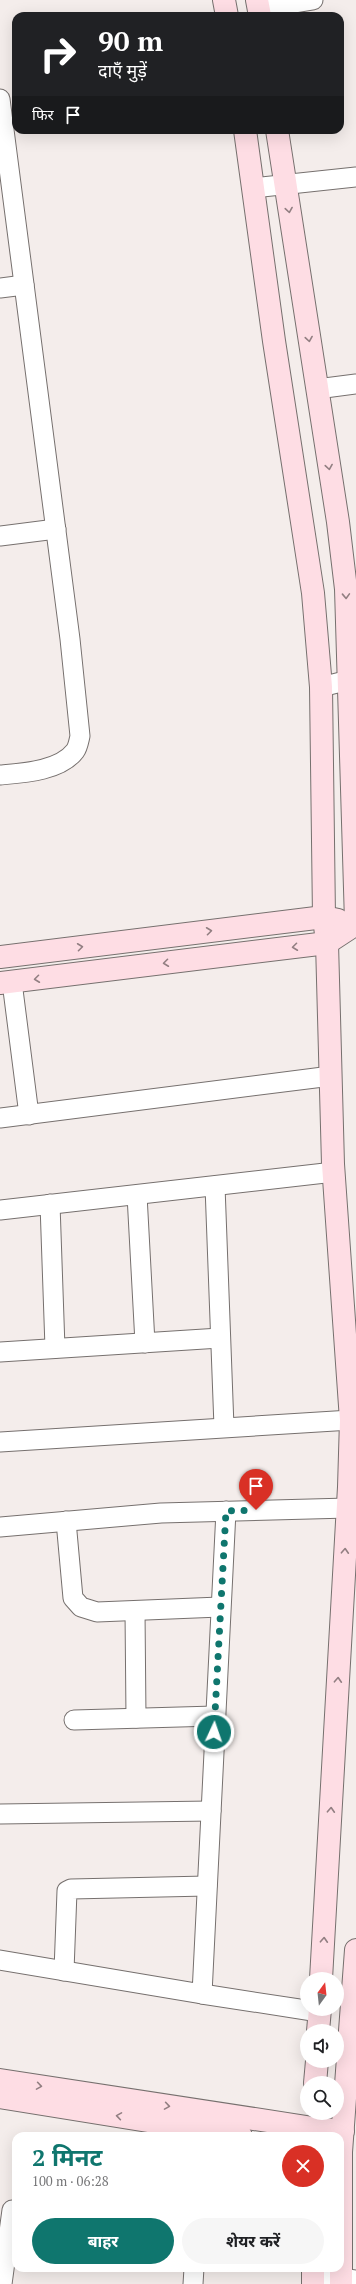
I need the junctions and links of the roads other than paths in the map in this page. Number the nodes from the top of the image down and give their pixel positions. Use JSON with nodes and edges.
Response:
{"nodes":[{"id":1,"x":224,"y":0,"type":"edge"},
{"id":2,"x":313,"y":0,"type":"edge"},
{"id":3,"x":258,"y":8,"type":"edge"},
{"id":4,"x":226,"y":12,"type":"edge"},
{"id":5,"x":0,"y":99,"type":"edge"},
{"id":6,"x":246,"y":134,"type":"edge"},
{"id":7,"x":278,"y":134,"type":"edge"},
{"id":8,"x":356,"y":178,"type":"edge"},
{"id":9,"x":285,"y":185,"type":"junction"},
{"id":10,"x":254,"y":188,"type":"junction"},
{"id":11,"x":24,"y":285,"type":"junction"},
{"id":12,"x":0,"y":288,"type":"edge"},
{"id":13,"x":356,"y":384,"type":"edge"},
{"id":14,"x":317,"y":389,"type":"junction"},
{"id":15,"x":56,"y":529,"type":"junction"},
{"id":16,"x":0,"y":536,"type":"edge"},
{"id":17,"x":354,"y":680,"type":"edge"},
{"id":18,"x":321,"y":687,"type":"junction"},
{"id":19,"x":0,"y":775,"type":"edge"},
{"id":20,"x":324,"y":917,"type":"junction"},
{"id":21,"x":356,"y":924,"type":"edge"},
{"id":22,"x":327,"y":943,"type":"junction"},
{"id":23,"x":0,"y":957,"type":"edge"},
{"id":24,"x":6,"y":982,"type":"edge"},
{"id":25,"x":331,"y":1076,"type":"junction"},
{"id":26,"x":29,"y":1114,"type":"junction"},
{"id":27,"x":0,"y":1118,"type":"edge"},
{"id":28,"x":334,"y":1172,"type":"junction"},
{"id":29,"x":215,"y":1186,"type":"junction"},
{"id":30,"x":137,"y":1194,"type":"junction"},
{"id":31,"x":50,"y":1204,"type":"junction"},
{"id":32,"x":0,"y":1210,"type":"edge"},
{"id":33,"x":220,"y":1338,"type":"junction"},
{"id":34,"x":144,"y":1342,"type":"junction"},
{"id":35,"x":55,"y":1348,"type":"junction"},
{"id":36,"x":0,"y":1352,"type":"edge"},
{"id":37,"x":351,"y":1420,"type":"junction"},
{"id":38,"x":224,"y":1428,"type":"junction"},
{"id":39,"x":0,"y":1442,"type":"edge"},
{"id":40,"x":348,"y":1508,"type":"junction"},
{"id":41,"x":226,"y":1511,"type":"junction"},
{"id":42,"x":66,"y":1521,"type":"junction"},
{"id":43,"x":0,"y":1527,"type":"edge"},
{"id":44,"x":220,"y":1607,"type":"junction"},
{"id":45,"x":135,"y":1610,"type":"junction"},
{"id":46,"x":215,"y":1716,"type":"junction"},
{"id":47,"x":136,"y":1718,"type":"junction"},
{"id":48,"x":74,"y":1720,"type":"dead end"},
{"id":49,"x":211,"y":1811,"type":"junction"},
{"id":50,"x":0,"y":1814,"type":"edge"},
{"id":51,"x":207,"y":1886,"type":"junction"},
{"id":52,"x":356,"y":1950,"type":"edge"},
{"id":53,"x":0,"y":1960,"type":"edge"},
{"id":54,"x":64,"y":1971,"type":"junction"},
{"id":55,"x":321,"y":1972,"type":"edge"},
{"id":56,"x":202,"y":1994,"type":"junction"},
{"id":57,"x":319,"y":2017,"type":"edge"},
{"id":58,"x":0,"y":2080,"type":"edge"},
{"id":59,"x":0,"y":2097,"type":"edge"},
{"id":60,"x":313,"y":2126,"type":"edge"},
{"id":61,"x":199,"y":2132,"type":"edge"},
{"id":62,"x":322,"y":2132,"type":"edge"},
{"id":63,"x":343,"y":2132,"type":"edge"},
{"id":64,"x":9,"y":2210,"type":"edge"},
{"id":65,"x":344,"y":2213,"type":"edge"},
{"id":66,"x":194,"y":2272,"type":"edge"},
{"id":67,"x":313,"y":2275,"type":"edge"},
{"id":68,"x":346,"y":2281,"type":"edge"},
{"id":69,"x":2,"y":2284,"type":"edge"},
{"id":70,"x":193,"y":2284,"type":"edge"}],
"edges":[{"from":1,"to":4,"type":"street"},
{"from":2,"to":3,"type":"street"},
{"from":5,"to":11,"type":"street"},
{"from":6,"to":10,"type":"street"},
{"from":7,"to":9,"type":"street"},
{"from":8,"to":9,"type":"street"},
{"from":9,"to":10,"type":"street"},
{"from":9,"to":14,"type":"street","one_way":true},
{"from":10,"to":18,"type":"street"},
{"from":11,"to":12,"type":"street"},
{"from":11,"to":15,"type":"street"},
{"from":13,"to":14,"type":"street"},
{"from":14,"to":17,"type":"street","one_way":true},
{"from":15,"to":16,"type":"street"},
{"from":15,"to":19,"type":"street"},
{"from":17,"to":18,"type":"street"},
{"from":17,"to":21,"type":"street"},
{"from":18,"to":20,"type":"street"},
{"from":20,"to":21,"type":"street"},
{"from":20,"to":22,"type":"street"},
{"from":23,"to":20,"type":"street","one_way":true},
{"from":21,"to":22,"type":"street"},
{"from":22,"to":24,"type":"street","one_way":true},
{"from":22,"to":25,"type":"street"},
{"from":24,"to":26,"type":"street"},
{"from":25,"to":26,"type":"street"},
{"from":25,"to":28,"type":"street"},
{"from":26,"to":27,"type":"street"},
{"from":28,"to":29,"type":"street"},
{"from":28,"to":37,"type":"street"},
{"from":29,"to":30,"type":"street"},
{"from":29,"to":33,"type":"street"},
{"from":30,"to":31,"type":"street"},
{"from":30,"to":34,"type":"street"},
{"from":31,"to":32,"type":"street"},
{"from":31,"to":35,"type":"street"},
{"from":33,"to":34,"type":"street"},
{"from":33,"to":38,"type":"street"},
{"from":34,"to":35,"type":"street"},
{"from":35,"to":36,"type":"street"},
{"from":37,"to":38,"type":"street"},
{"from":37,"to":40,"type":"street"},
{"from":38,"to":39,"type":"street"},
{"from":40,"to":41,"type":"street"},
{"from":55,"to":40,"type":"street","one_way":true},
{"from":41,"to":42,"type":"street"},
{"from":41,"to":44,"type":"street"},
{"from":42,"to":43,"type":"street"},
{"from":42,"to":45,"type":"street"},
{"from":44,"to":45,"type":"street"},
{"from":44,"to":46,"type":"street"},
{"from":45,"to":47,"type":"street"},
{"from":46,"to":47,"type":"street"},
{"from":46,"to":49,"type":"street"},
{"from":47,"to":48,"type":"street"},
{"from":49,"to":50,"type":"street"},
{"from":49,"to":51,"type":"street"},
{"from":51,"to":54,"type":"street"},
{"from":51,"to":56,"type":"street"},
{"from":52,"to":63,"type":"street"},
{"from":53,"to":54,"type":"street"},
{"from":54,"to":56,"type":"street"},
{"from":56,"to":57,"type":"street"},
{"from":58,"to":60,"type":"street","one_way":true},
{"from":61,"to":59,"type":"street","one_way":true},
{"from":60,"to":62,"type":"street"},
{"from":64,"to":69,"type":"street"},
{"from":65,"to":68,"type":"street"},
{"from":66,"to":70,"type":"street"},
{"from":67,"to":68,"type":"street"}]}
